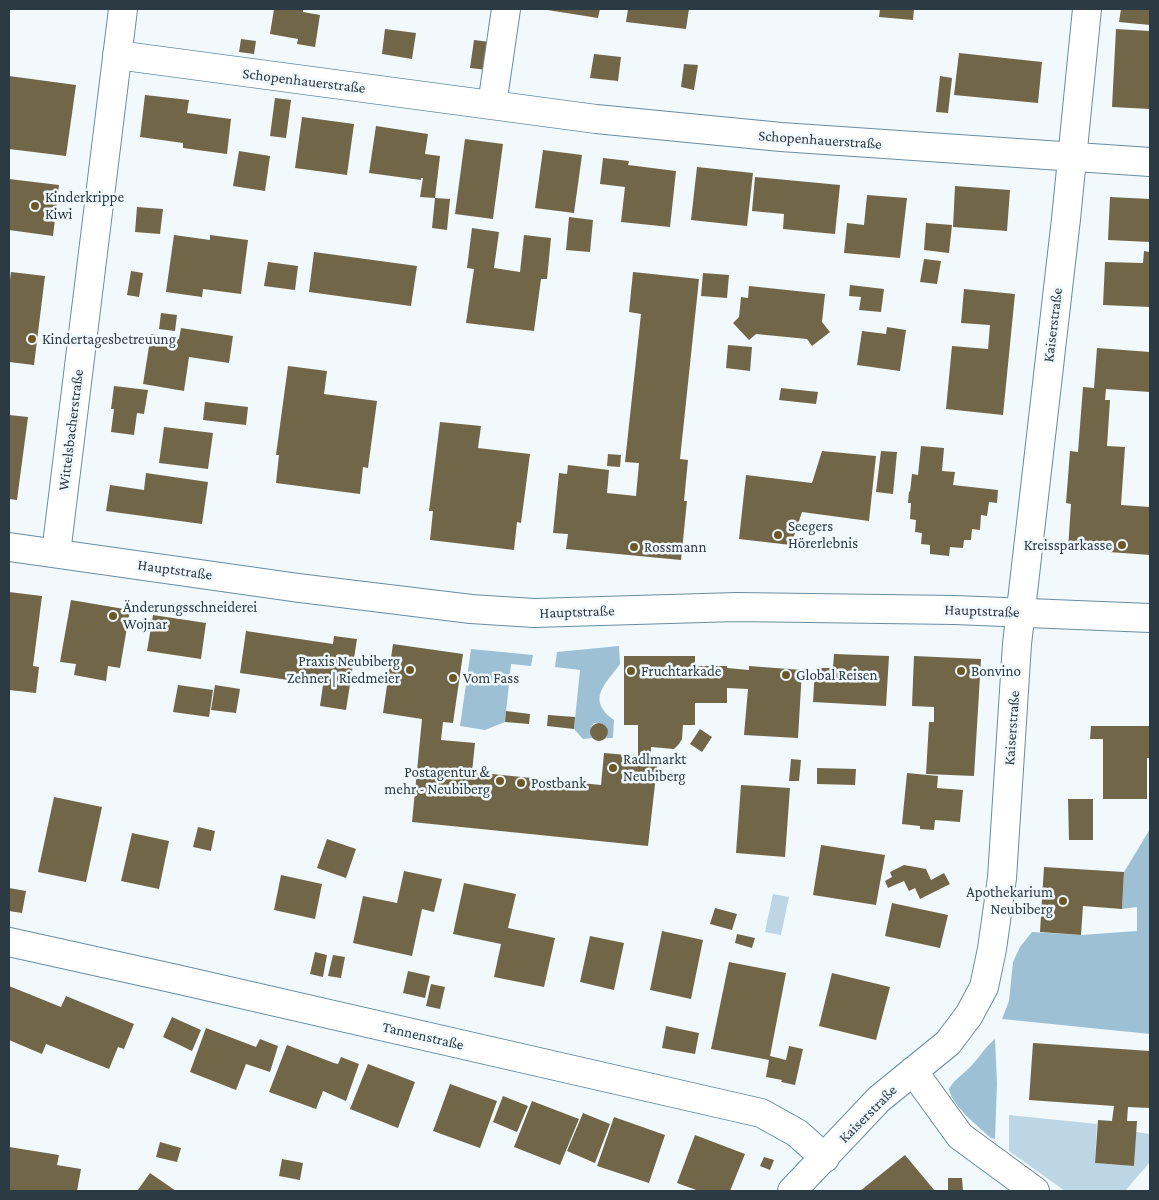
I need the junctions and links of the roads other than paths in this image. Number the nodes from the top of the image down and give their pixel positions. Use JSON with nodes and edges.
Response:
{"nodes":[{"id":1,"x":123,"y":9,"type":"edge"},
{"id":2,"x":506,"y":9,"type":"edge"},
{"id":3,"x":1087,"y":9,"type":"edge"},
{"id":4,"x":117,"y":55,"type":"junction"},
{"id":5,"x":492,"y":105,"type":"junction"},
{"id":6,"x":1072,"y":158,"type":"junction"},
{"id":7,"x":1150,"y":162,"type":"edge"},
{"id":8,"x":9,"y":547,"type":"edge"},
{"id":9,"x":56,"y":553,"type":"junction"},
{"id":10,"x":1021,"y":612,"type":"junction"},
{"id":11,"x":1150,"y":618,"type":"edge"},
{"id":12,"x":9,"y":942,"type":"edge"},
{"id":13,"x":913,"y":1071,"type":"junction"},
{"id":14,"x":825,"y":1158,"type":"junction"},
{"id":15,"x":792,"y":1191,"type":"edge"},
{"id":16,"x":1035,"y":1191,"type":"edge"}],
"edges":[{"from":1,"to":4,"type":"street","name":"Wittelsbacherstraße"},
{"from":2,"to":5,"type":"street"},
{"from":3,"to":6,"type":"street","name":"Kaiserstraße"},
{"from":4,"to":5,"type":"street","name":"Schopenhauerstraße"},
{"from":4,"to":9,"type":"street","name":"Wittelsbacherstraße"},
{"from":5,"to":6,"type":"street","name":"Schopenhauerstraße"},
{"from":6,"to":7,"type":"street","name":"Schopenhauerstraße"},
{"from":6,"to":10,"type":"street","name":"Kaiserstraße"},
{"from":8,"to":9,"type":"street","name":"Hauptstraße"},
{"from":9,"to":10,"type":"street","name":"Hauptstraße"},
{"from":10,"to":11,"type":"street","name":"Hauptstraße"},
{"from":10,"to":13,"type":"street","name":"Kaiserstraße"},
{"from":12,"to":14,"type":"street","name":"Tannenstraße"},
{"from":13,"to":14,"type":"street","name":"Kaiserstraße"},
{"from":13,"to":16,"type":"street"},
{"from":14,"to":15,"type":"street","name":"Kaiserstraße"}]}
